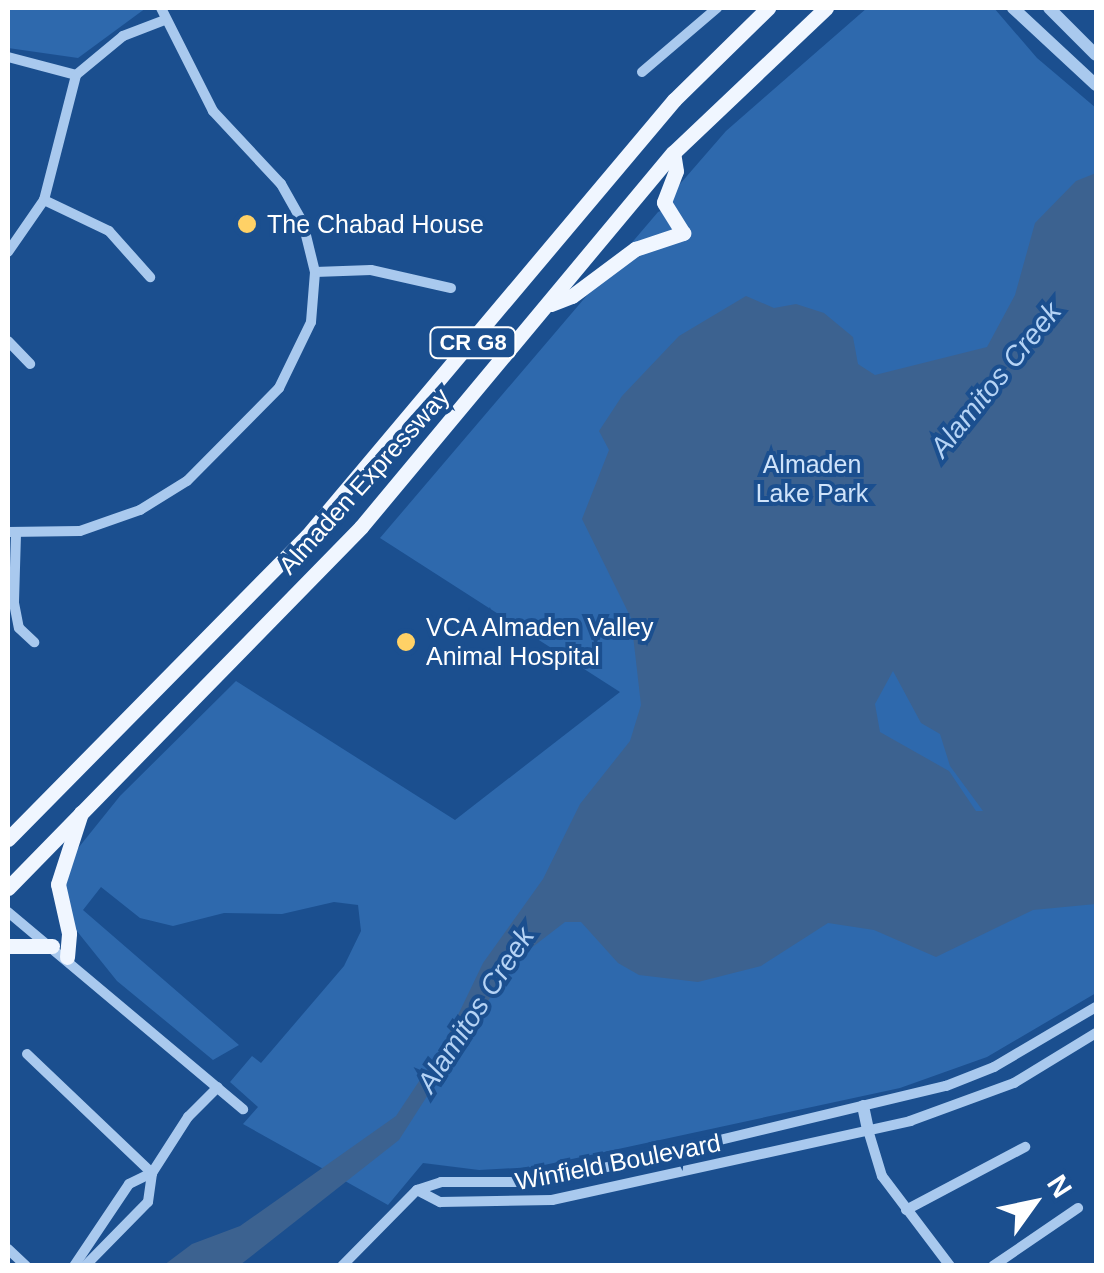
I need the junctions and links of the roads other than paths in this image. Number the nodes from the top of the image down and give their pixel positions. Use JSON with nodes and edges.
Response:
{"nodes":[{"id":1,"x":716,"y":8,"type":"edge"},
{"id":2,"x":768,"y":8,"type":"edge"},
{"id":3,"x":826,"y":8,"type":"edge"},
{"id":4,"x":1013,"y":8,"type":"edge"},
{"id":5,"x":1049,"y":8,"type":"edge"},
{"id":6,"x":163,"y":14,"type":"edge"},
{"id":7,"x":1096,"y":55,"type":"edge"},
{"id":8,"x":8,"y":56,"type":"edge"},
{"id":9,"x":642,"y":72,"type":"dead end"},
{"id":10,"x":76,"y":75,"type":"junction"},
{"id":11,"x":1096,"y":85,"type":"edge"},
{"id":12,"x":672,"y":153,"type":"junction"},
{"id":13,"x":44,"y":200,"type":"junction"},
{"id":14,"x":8,"y":252,"type":"edge"},
{"id":15,"x":315,"y":272,"type":"junction"},
{"id":16,"x":150,"y":277,"type":"dead end"},
{"id":17,"x":451,"y":288,"type":"dead end"},
{"id":18,"x":547,"y":306,"type":"junction"},
{"id":19,"x":8,"y":341,"type":"edge"},
{"id":20,"x":30,"y":364,"type":"dead end"},
{"id":21,"x":12,"y":533,"type":"edge"},
{"id":22,"x":34,"y":642,"type":"dead end"},
{"id":23,"x":81,"y":812,"type":"junction"},
{"id":24,"x":8,"y":838,"type":"edge"},
{"id":25,"x":8,"y":888,"type":"edge"},
{"id":26,"x":8,"y":912,"type":"edge"},
{"id":27,"x":8,"y":946,"type":"edge"},
{"id":28,"x":52,"y":946,"type":"junction"},
{"id":29,"x":67,"y":956,"type":"junction"},
{"id":30,"x":1096,"y":1007,"type":"edge"},
{"id":31,"x":1096,"y":1033,"type":"edge"},
{"id":32,"x":27,"y":1054,"type":"dead end"},
{"id":33,"x":218,"y":1087,"type":"junction"},
{"id":34,"x":863,"y":1106,"type":"junction"},
{"id":35,"x":243,"y":1110,"type":"dead end"},
{"id":36,"x":868,"y":1130,"type":"junction"},
{"id":37,"x":1025,"y":1147,"type":"dead end"},
{"id":38,"x":152,"y":1173,"type":"junction"},
{"id":39,"x":417,"y":1190,"type":"junction"},
{"id":40,"x":1078,"y":1208,"type":"dead end"},
{"id":41,"x":906,"y":1210,"type":"junction"},
{"id":42,"x":8,"y":1249,"type":"edge"},
{"id":43,"x":26,"y":1266,"type":"edge"},
{"id":44,"x":74,"y":1266,"type":"edge"},
{"id":45,"x":86,"y":1266,"type":"edge"},
{"id":46,"x":342,"y":1266,"type":"edge"},
{"id":47,"x":950,"y":1266,"type":"edge"},
{"id":48,"x":992,"y":1266,"type":"edge"}],
"edges":[{"from":1,"to":9,"type":"street"},
{"from":2,"to":24,"type":"main road","name":"Almaden Expressway","number":"CR G8"},
{"from":3,"to":12,"type":"main road","name":"Almaden Expressway","number":"CR G8"},
{"from":4,"to":11,"type":"street"},
{"from":5,"to":7,"type":"street"},
{"from":6,"to":10,"type":"street"},
{"from":6,"to":15,"type":"street"},
{"from":8,"to":10,"type":"street"},
{"from":10,"to":13,"type":"street"},
{"from":12,"to":18,"type":"main road","name":"Almaden Expressway","number":"CR G8"},
{"from":12,"to":18,"type":"main road"},
{"from":13,"to":14,"type":"street"},
{"from":13,"to":16,"type":"street"},
{"from":15,"to":17,"type":"street"},
{"from":15,"to":21,"type":"street"},
{"from":18,"to":23,"type":"main road","name":"Almaden Expressway","number":"CR G8"},
{"from":19,"to":20,"type":"street"},
{"from":21,"to":22,"type":"street"},
{"from":23,"to":25,"type":"main road","name":"Almaden Expressway","number":"CR G8"},
{"from":23,"to":29,"type":"main road"},
{"from":26,"to":28,"type":"street"},
{"from":27,"to":28,"type":"main road"},
{"from":28,"to":29,"type":"street"},
{"from":29,"to":33,"type":"street"},
{"from":30,"to":34,"type":"street","name":"Winfield Boulevard"},
{"from":31,"to":36,"type":"street","name":"Winfield Boulevard"},
{"from":32,"to":38,"type":"street"},
{"from":33,"to":35,"type":"street"},
{"from":33,"to":38,"type":"street"},
{"from":34,"to":36,"type":"street"},
{"from":34,"to":39,"type":"street","name":"Winfield Boulevard"},
{"from":36,"to":39,"type":"street","name":"Winfield Boulevard"},
{"from":36,"to":41,"type":"street"},
{"from":37,"to":41,"type":"street"},
{"from":38,"to":44,"type":"street"},
{"from":38,"to":45,"type":"street"},
{"from":39,"to":46,"type":"street"},
{"from":40,"to":48,"type":"street"},
{"from":41,"to":47,"type":"street"},
{"from":42,"to":43,"type":"street"}]}
